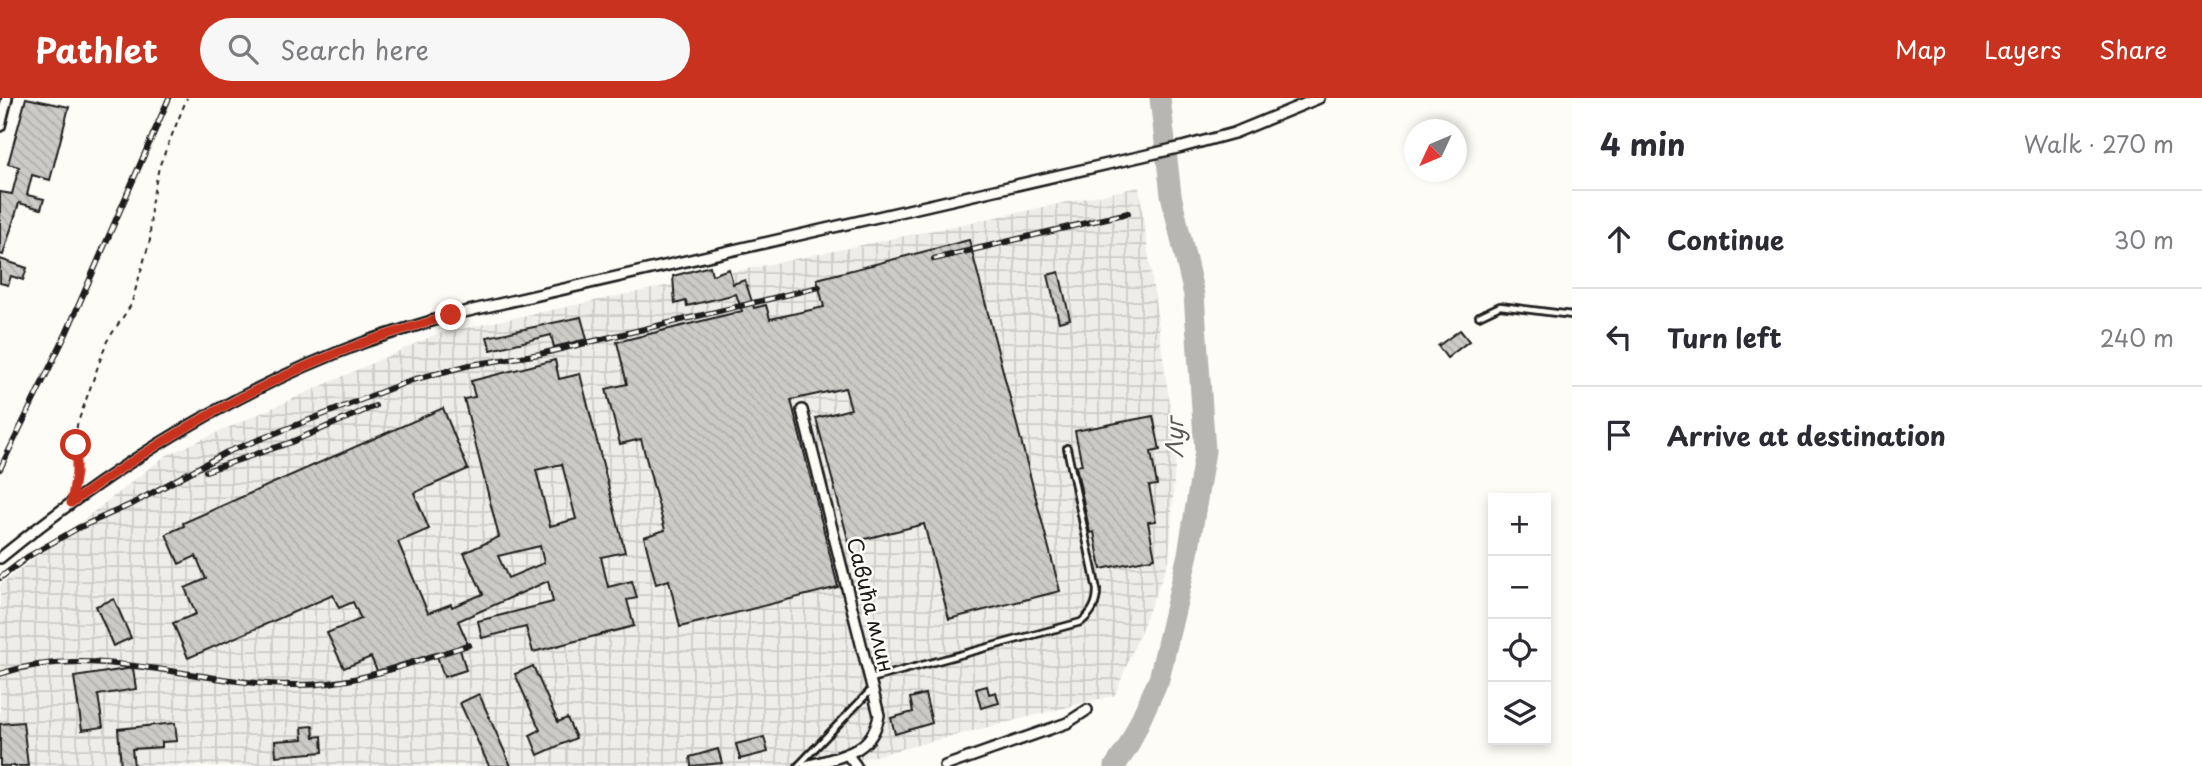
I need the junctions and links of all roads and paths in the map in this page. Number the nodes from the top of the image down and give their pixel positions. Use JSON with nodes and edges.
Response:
{"nodes":[{"id":1,"x":7,"y":98,"type":"edge"},
{"id":2,"x":187,"y":98,"type":"edge"},
{"id":3,"x":1320,"y":98,"type":"edge"},
{"id":4,"x":0,"y":126,"type":"edge"},
{"id":5,"x":1572,"y":315,"type":"edge"},
{"id":6,"x":1479,"y":316,"type":"dead end"},
{"id":7,"x":802,"y":410,"type":"dead end"},
{"id":8,"x":1066,"y":448,"type":"dead end"},
{"id":9,"x":71,"y":503,"type":"junction"},
{"id":10,"x":0,"y":558,"type":"edge"},
{"id":11,"x":871,"y":684,"type":"junction"},
{"id":12,"x":1087,"y":710,"type":"dead end"},
{"id":13,"x":847,"y":754,"type":"junction"},
{"id":14,"x":838,"y":762,"type":"edge"},
{"id":15,"x":798,"y":766,"type":"edge"},
{"id":16,"x":806,"y":766,"type":"edge"},
{"id":17,"x":856,"y":766,"type":"edge"},
{"id":18,"x":945,"y":766,"type":"edge"}],
"edges":[{"from":1,"to":4,"type":"street"},
{"from":2,"to":9,"type":"path"},
{"from":3,"to":9,"type":"street"},
{"from":5,"to":6,"type":"lane"},
{"from":7,"to":11,"type":"street","name":"Савића млин"},
{"from":8,"to":11,"type":"lane"},
{"from":9,"to":10,"type":"street"},
{"from":11,"to":13,"type":"street","name":"Савића млин"},
{"from":11,"to":15,"type":"lane"},
{"from":12,"to":18,"type":"street"},
{"from":13,"to":14,"type":"street","name":"Савића млин"},
{"from":13,"to":17,"type":"street"},
{"from":14,"to":16,"type":"street","name":"Савића млин"}]}
